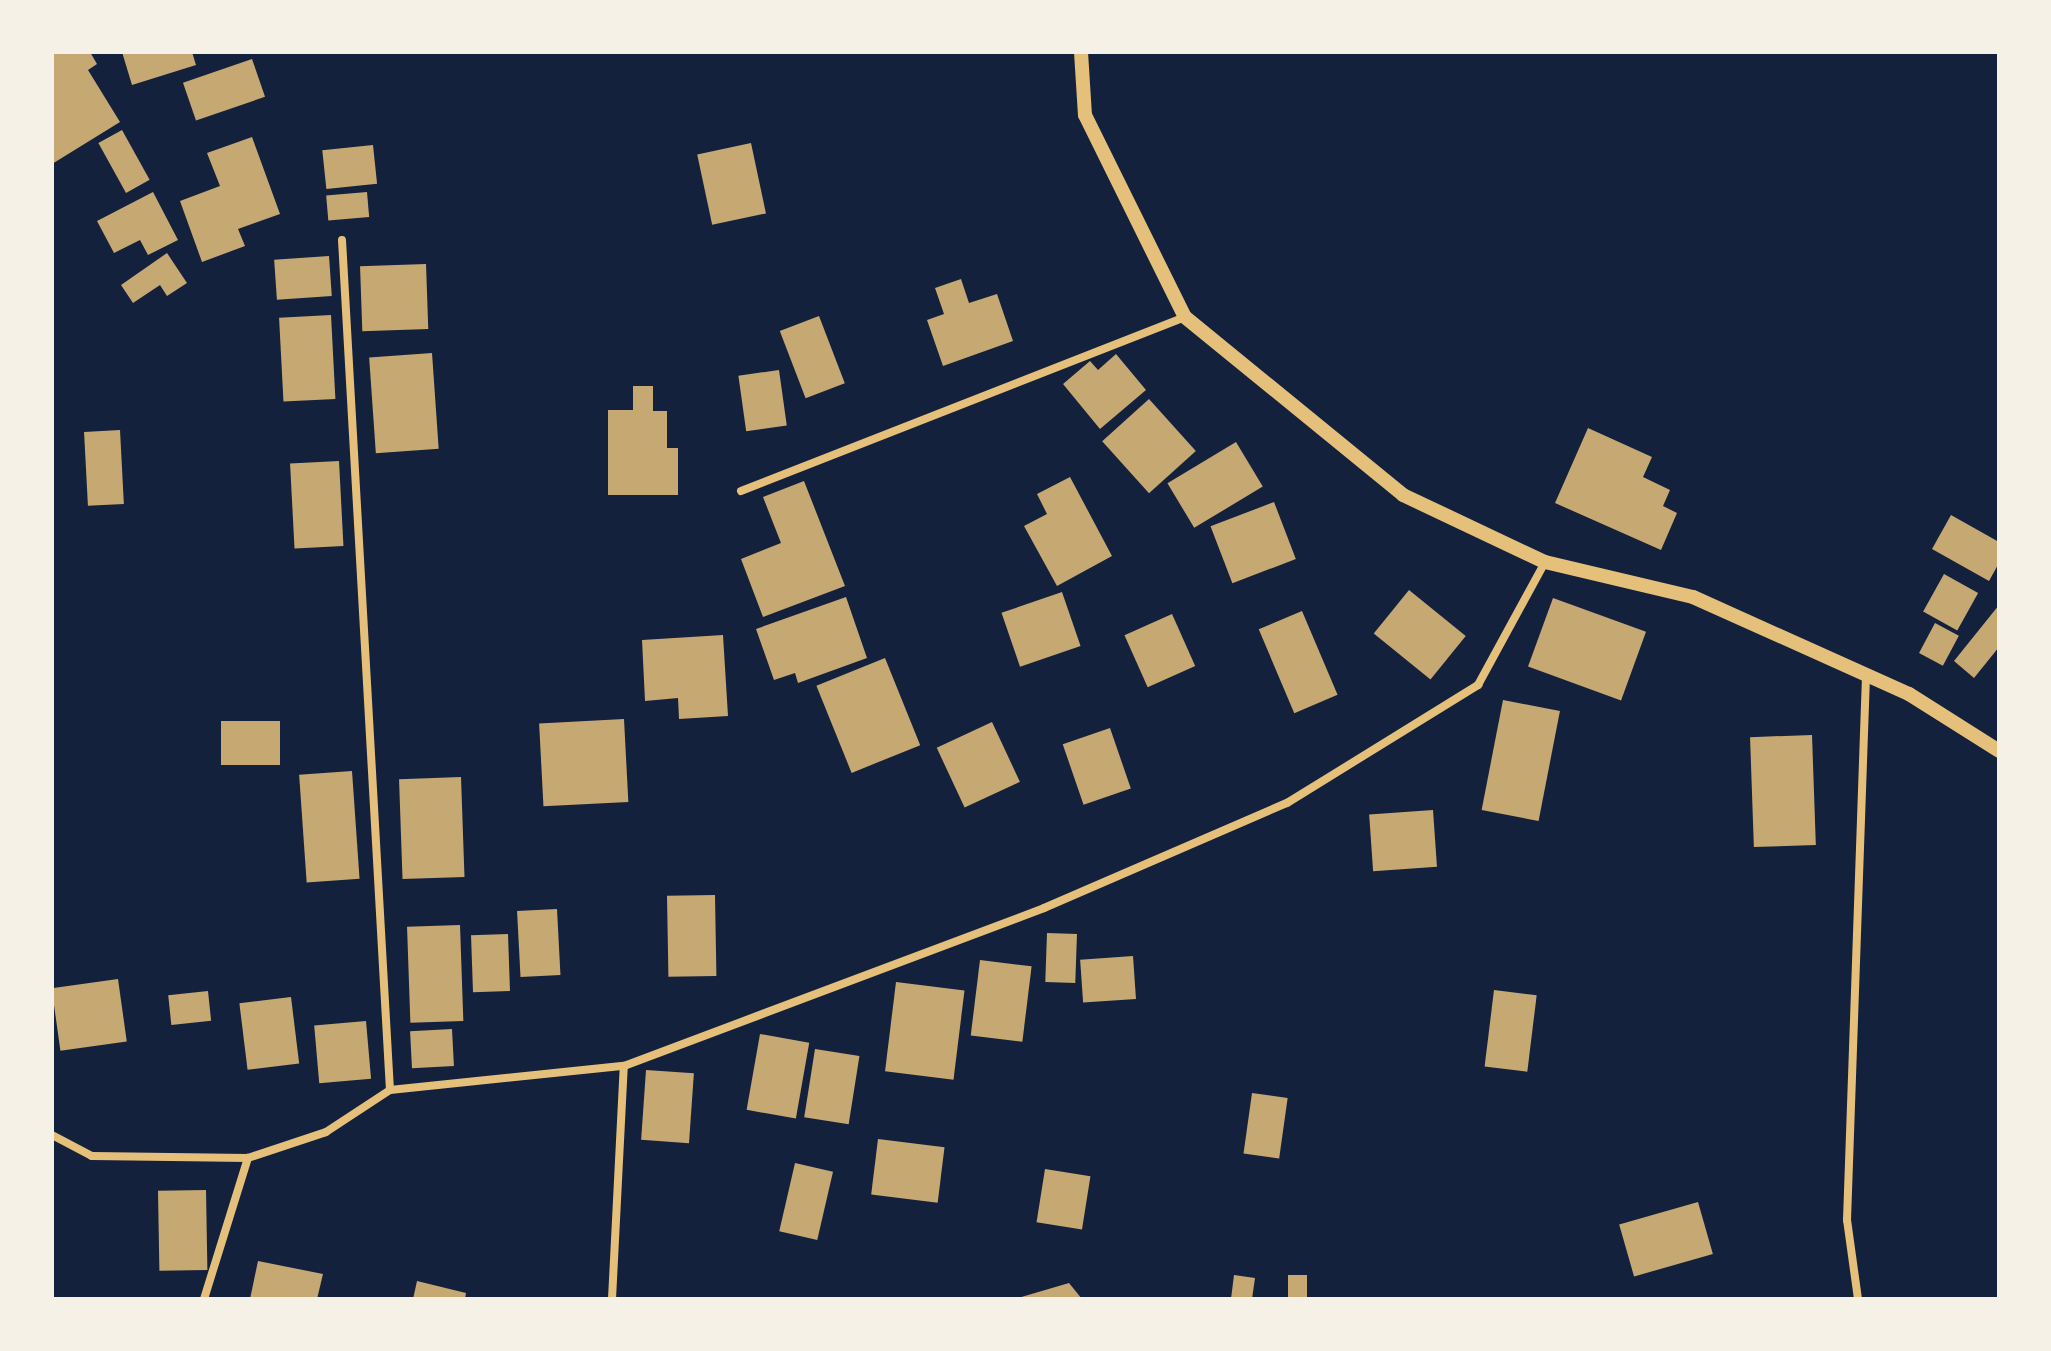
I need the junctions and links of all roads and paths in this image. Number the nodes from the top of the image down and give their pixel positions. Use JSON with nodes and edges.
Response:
{"nodes":[{"id":1,"x":1081,"y":52,"type":"edge"},
{"id":2,"x":342,"y":240,"type":"dead end"},
{"id":3,"x":1185,"y":317,"type":"junction"},
{"id":4,"x":741,"y":491,"type":"dead end"},
{"id":5,"x":1545,"y":562,"type":"junction"},
{"id":6,"x":1866,"y":675,"type":"junction"},
{"id":7,"x":1999,"y":751,"type":"edge"},
{"id":8,"x":624,"y":1066,"type":"junction"},
{"id":9,"x":390,"y":1090,"type":"junction"},
{"id":10,"x":52,"y":1135,"type":"edge"},
{"id":11,"x":248,"y":1158,"type":"junction"},
{"id":12,"x":204,"y":1299,"type":"edge"},
{"id":13,"x":612,"y":1299,"type":"edge"},
{"id":14,"x":1858,"y":1299,"type":"edge"}],
"edges":[{"from":1,"to":3,"type":"street"},
{"from":2,"to":9,"type":"street"},
{"from":3,"to":4,"type":"street"},
{"from":3,"to":5,"type":"street"},
{"from":5,"to":6,"type":"street"},
{"from":5,"to":8,"type":"street"},
{"from":6,"to":7,"type":"street"},
{"from":6,"to":14,"type":"street"},
{"from":8,"to":9,"type":"street"},
{"from":8,"to":13,"type":"street"},
{"from":9,"to":11,"type":"street"},
{"from":10,"to":11,"type":"street"},
{"from":11,"to":12,"type":"street"}]}
